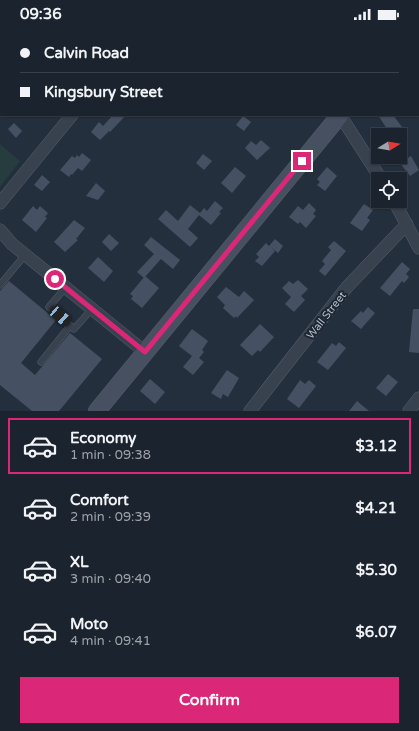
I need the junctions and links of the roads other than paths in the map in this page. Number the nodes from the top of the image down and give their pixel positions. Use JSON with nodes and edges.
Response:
{"nodes":[{"id":1,"x":71,"y":116,"type":"edge"},
{"id":2,"x":339,"y":116,"type":"edge"},
{"id":3,"x":341,"y":116,"type":"edge"},
{"id":4,"x":377,"y":172,"type":"edge"},
{"id":5,"x":0,"y":202,"type":"edge"},
{"id":6,"x":398,"y":208,"type":"edge"},
{"id":7,"x":407,"y":224,"type":"junction"},
{"id":8,"x":0,"y":230,"type":"edge"},
{"id":9,"x":419,"y":248,"type":"edge"},
{"id":10,"x":25,"y":255,"type":"junction"},
{"id":11,"x":0,"y":285,"type":"edge"},
{"id":12,"x":66,"y":288,"type":"junction"},
{"id":13,"x":92,"y":309,"type":"junction"},
{"id":14,"x":70,"y":326,"type":"junction"},
{"id":15,"x":145,"y":352,"type":"junction"},
{"id":16,"x":41,"y":362,"type":"dead end"},
{"id":17,"x":419,"y":398,"type":"edge"},
{"id":18,"x":97,"y":411,"type":"edge"},
{"id":19,"x":250,"y":411,"type":"edge"},
{"id":20,"x":409,"y":411,"type":"edge"}],
"edges":[{"from":1,"to":5,"type":"street"},
{"from":2,"to":15,"type":"main road"},
{"from":3,"to":4,"type":"street"},
{"from":6,"to":7,"type":"street"},
{"from":7,"to":9,"type":"street"},
{"from":7,"to":19,"type":"street","name":"Wall Street"},
{"from":8,"to":10,"type":"street"},
{"from":10,"to":11,"type":"lane"},
{"from":10,"to":12,"type":"street"},
{"from":12,"to":13,"type":"street"},
{"from":12,"to":14,"type":"lane"},
{"from":13,"to":14,"type":"lane"},
{"from":13,"to":15,"type":"street"},
{"from":14,"to":16,"type":"lane"},
{"from":15,"to":18,"type":"main road"},
{"from":17,"to":20,"type":"street"}]}
